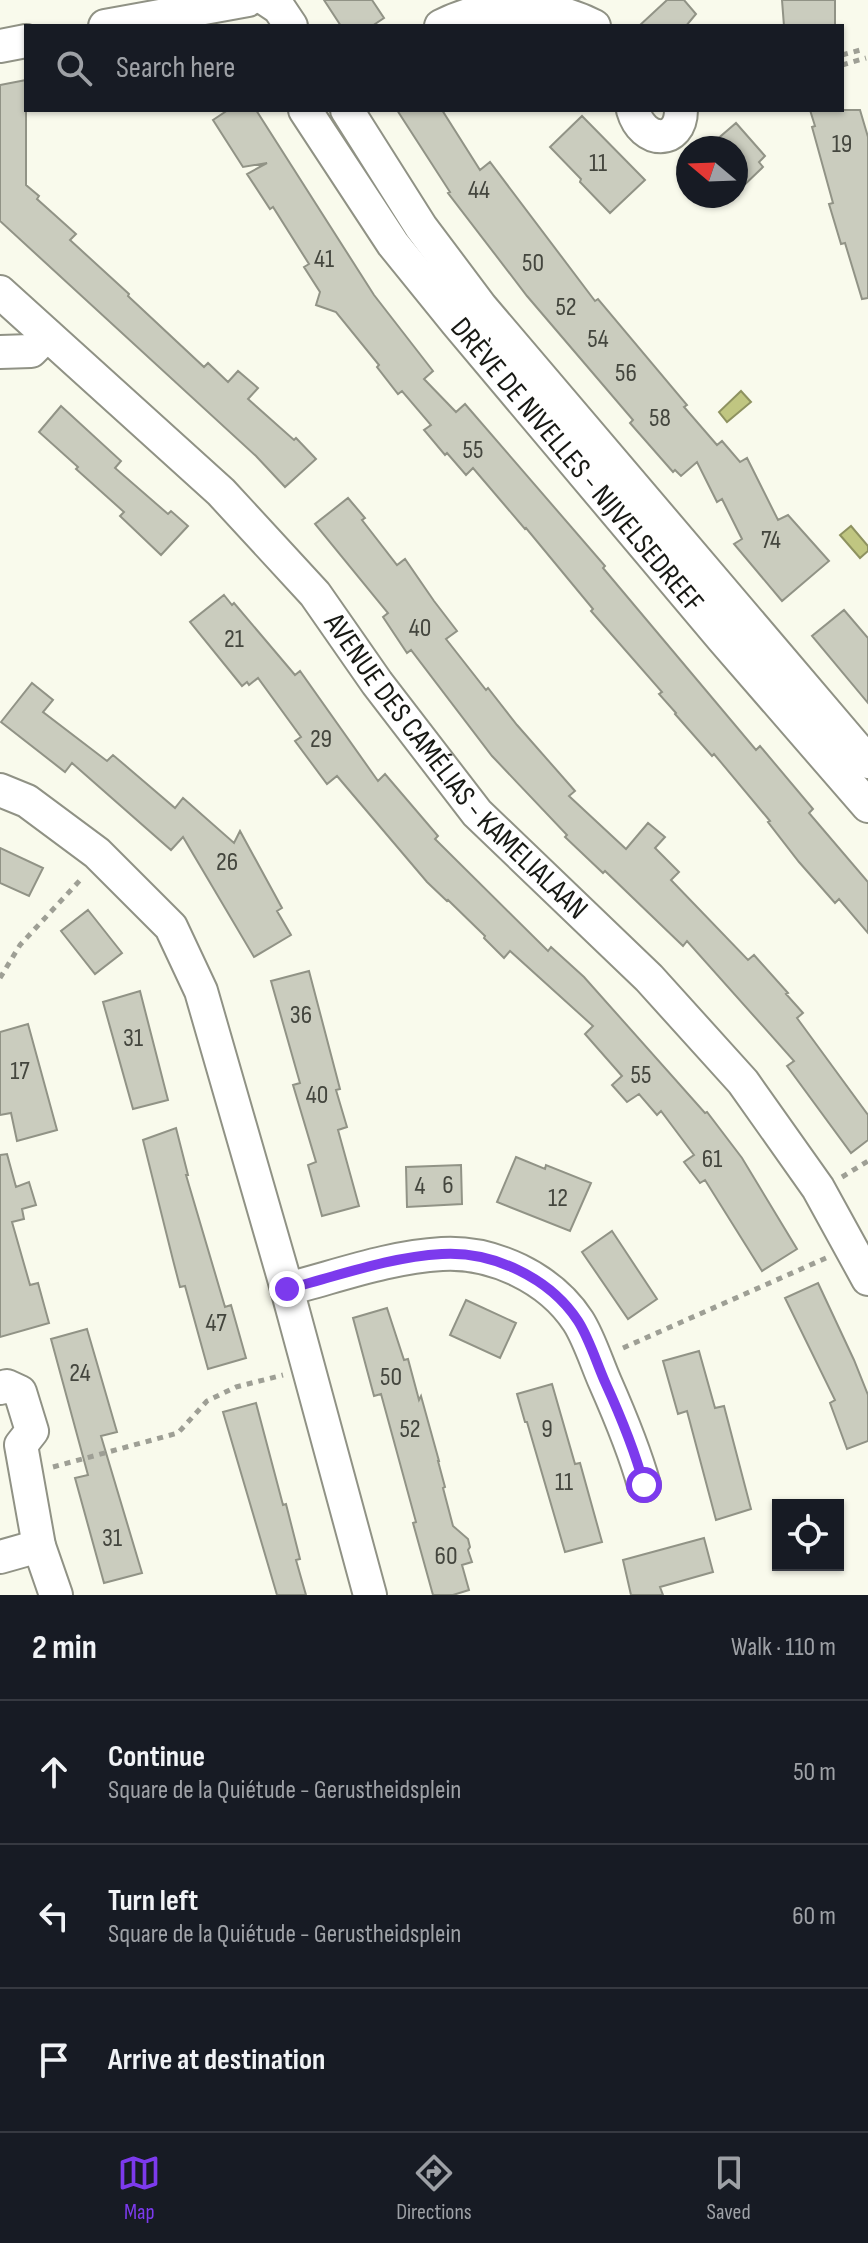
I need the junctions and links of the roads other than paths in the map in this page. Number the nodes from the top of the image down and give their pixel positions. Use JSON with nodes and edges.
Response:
{"nodes":[{"id":1,"x":267,"y":0,"type":"edge"},
{"id":2,"x":238,"y":2,"type":"edge"},
{"id":3,"x":116,"y":24,"type":"edge"},
{"id":4,"x":251,"y":24,"type":"edge"},
{"id":5,"x":290,"y":24,"type":"edge"},
{"id":6,"x":445,"y":24,"type":"edge"},
{"id":7,"x":589,"y":24,"type":"edge"},
{"id":8,"x":24,"y":41,"type":"edge"},
{"id":9,"x":0,"y":46,"type":"edge"},
{"id":10,"x":308,"y":112,"type":"edge"},
{"id":11,"x":348,"y":112,"type":"edge"},
{"id":12,"x":634,"y":112,"type":"edge"},
{"id":13,"x":681,"y":112,"type":"edge"},
{"id":14,"x":0,"y":292,"type":"edge"},
{"id":15,"x":47,"y":335,"type":"junction"},
{"id":16,"x":0,"y":352,"type":"edge"},
{"id":17,"x":868,"y":762,"type":"edge"},
{"id":18,"x":0,"y":790,"type":"edge"},
{"id":19,"x":868,"y":806,"type":"edge"},
{"id":20,"x":868,"y":1279,"type":"edge"},
{"id":21,"x":287,"y":1289,"type":"junction"},
{"id":22,"x":0,"y":1388,"type":"edge"},
{"id":23,"x":10,"y":1439,"type":"edge"},
{"id":24,"x":644,"y":1485,"type":"dead end"},
{"id":25,"x":39,"y":1546,"type":"junction"},
{"id":26,"x":0,"y":1557,"type":"edge"},
{"id":27,"x":56,"y":1595,"type":"edge"},
{"id":28,"x":370,"y":1595,"type":"edge"}],
"edges":[{"from":1,"to":5,"type":"street"},
{"from":2,"to":3,"type":"street"},
{"from":2,"to":4,"type":"street"},
{"from":6,"to":7,"type":"street"},
{"from":8,"to":9,"type":"street"},
{"from":10,"to":19,"type":"street","name":"DRÈVE DE NIVELLES - NIJVELSEDREEF"},
{"from":11,"to":17,"type":"street","name":"DRÈVE DE NIVELLES - NIJVELSEDREEF"},
{"from":12,"to":13,"type":"street"},
{"from":14,"to":15,"type":"street","name":"AVENUE DES CAMÉLIAS - KAMELIALAAN"},
{"from":15,"to":16,"type":"street"},
{"from":15,"to":20,"type":"street","name":"AVENUE DES CAMÉLIAS - KAMELIALAAN"},
{"from":18,"to":21,"type":"street"},
{"from":21,"to":24,"type":"street"},
{"from":21,"to":28,"type":"street"},
{"from":22,"to":23,"type":"street"},
{"from":23,"to":25,"type":"street"},
{"from":25,"to":26,"type":"street"},
{"from":25,"to":27,"type":"street"}]}
